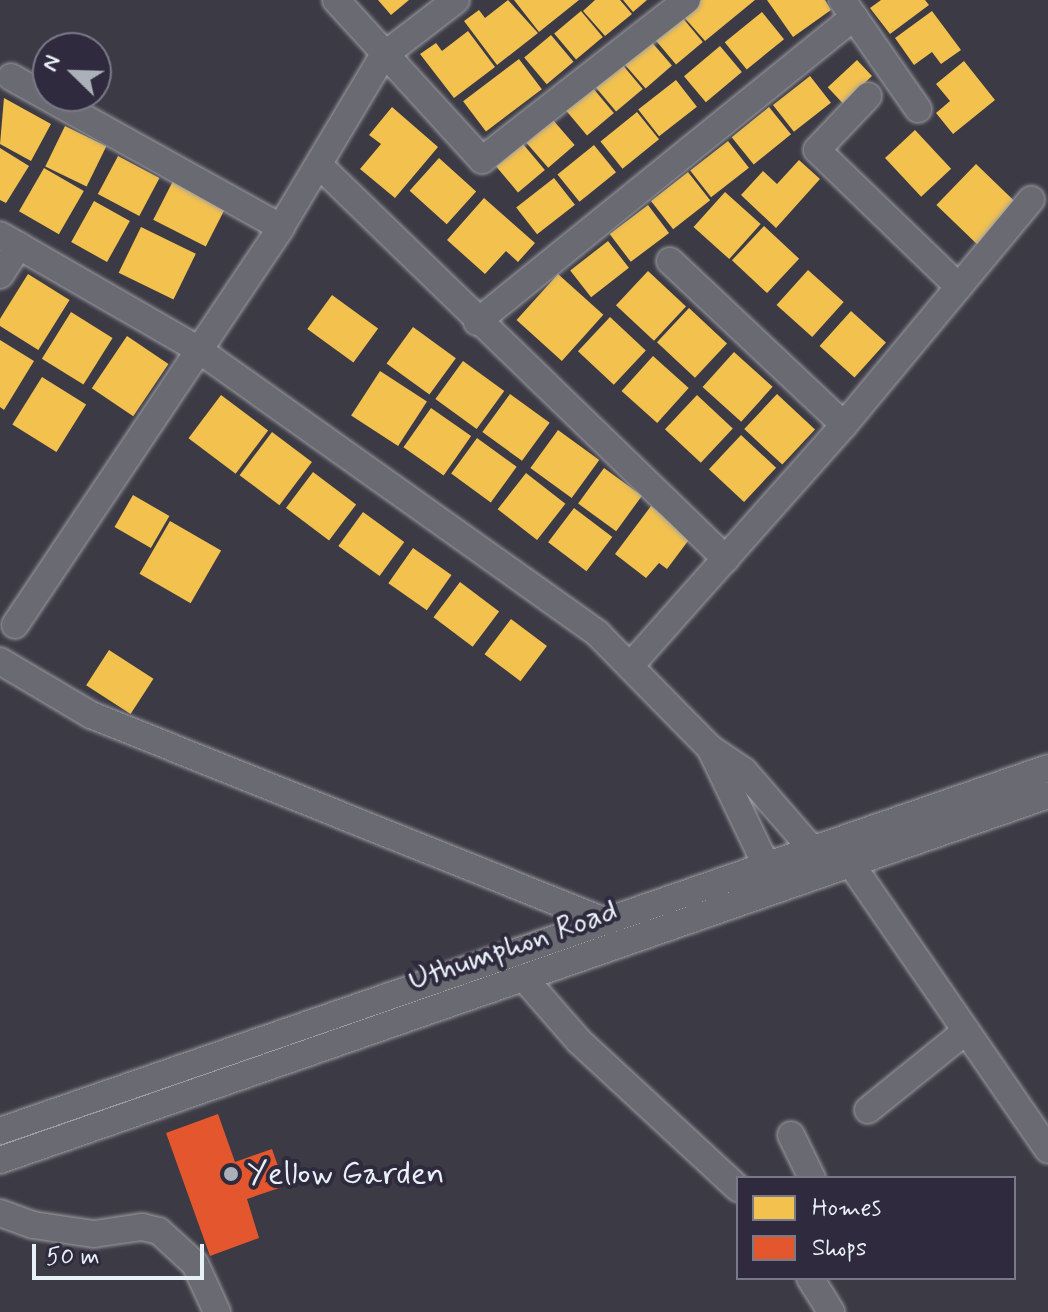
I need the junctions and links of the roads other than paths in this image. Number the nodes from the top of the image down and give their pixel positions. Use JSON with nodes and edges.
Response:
{"nodes":[{"id":1,"x":336,"y":0,"type":"edge"},
{"id":2,"x":456,"y":0,"type":"edge"},
{"id":3,"x":687,"y":0,"type":"edge"},
{"id":4,"x":848,"y":9,"type":"edge"},
{"id":5,"x":383,"y":56,"type":"junction"},
{"id":6,"x":11,"y":77,"type":"dead end"},
{"id":7,"x":868,"y":96,"type":"dead end"},
{"id":8,"x":918,"y":109,"type":"dead end"},
{"id":9,"x":320,"y":166,"type":"junction"},
{"id":10,"x":1031,"y":200,"type":"dead end"},
{"id":11,"x":281,"y":227,"type":"junction"},
{"id":12,"x":9,"y":240,"type":"edge"},
{"id":13,"x":670,"y":261,"type":"dead end"},
{"id":14,"x":0,"y":275,"type":"edge"},
{"id":15,"x":959,"y":287,"type":"junction"},
{"id":16,"x":477,"y":322,"type":"junction"},
{"id":17,"x":199,"y":350,"type":"junction"},
{"id":18,"x":844,"y":425,"type":"junction"},
{"id":19,"x":726,"y":559,"type":"junction"},
{"id":20,"x":15,"y":625,"type":"dead end"},
{"id":21,"x":0,"y":661,"type":"edge"},
{"id":22,"x":631,"y":665,"type":"junction"},
{"id":23,"x":710,"y":748,"type":"junction"},
{"id":24,"x":1048,"y":768,"type":"edge"},
{"id":25,"x":1048,"y":795,"type":"edge"},
{"id":26,"x":811,"y":848,"type":"junction"},
{"id":27,"x":765,"y":863,"type":"junction"},
{"id":28,"x":851,"y":864,"type":"junction"},
{"id":29,"x":607,"y":922,"type":"junction"},
{"id":30,"x":524,"y":978,"type":"junction"},
{"id":31,"x":966,"y":1031,"type":"junction"},
{"id":32,"x":868,"y":1110,"type":"dead end"},
{"id":33,"x":0,"y":1131,"type":"edge"},
{"id":34,"x":791,"y":1135,"type":"dead end"},
{"id":35,"x":1048,"y":1150,"type":"edge"},
{"id":36,"x":0,"y":1160,"type":"edge"},
{"id":37,"x":811,"y":1176,"type":"edge"},
{"id":38,"x":736,"y":1186,"type":"edge"},
{"id":39,"x":0,"y":1213,"type":"edge"},
{"id":40,"x":819,"y":1281,"type":"edge"},
{"id":41,"x":217,"y":1312,"type":"edge"},
{"id":42,"x":831,"y":1312,"type":"edge"}],
"edges":[{"from":1,"to":5,"type":"street"},
{"from":2,"to":5,"type":"street"},
{"from":3,"to":5,"type":"street"},
{"from":4,"to":8,"type":"street"},
{"from":4,"to":16,"type":"street"},
{"from":5,"to":9,"type":"street"},
{"from":6,"to":11,"type":"street"},
{"from":7,"to":15,"type":"street"},
{"from":9,"to":11,"type":"street"},
{"from":9,"to":16,"type":"street"},
{"from":10,"to":15,"type":"street"},
{"from":11,"to":17,"type":"street"},
{"from":12,"to":14,"type":"street"},
{"from":12,"to":17,"type":"street"},
{"from":13,"to":18,"type":"street"},
{"from":15,"to":18,"type":"street"},
{"from":16,"to":19,"type":"street"},
{"from":17,"to":20,"type":"street"},
{"from":17,"to":22,"type":"street"},
{"from":18,"to":19,"type":"street"},
{"from":19,"to":22,"type":"street"},
{"from":21,"to":29,"type":"street"},
{"from":22,"to":23,"type":"street"},
{"from":23,"to":26,"type":"street"},
{"from":23,"to":27,"type":"street"},
{"from":24,"to":26,"type":"street","name":"Uthumphon Road"},
{"from":25,"to":28,"type":"street","name":"Uthumphon Road"},
{"from":26,"to":27,"type":"street","name":"Uthumphon Road"},
{"from":27,"to":29,"type":"street","name":"Uthumphon Road"},
{"from":28,"to":30,"type":"street","name":"Uthumphon Road"},
{"from":28,"to":31,"type":"street"},
{"from":29,"to":33,"type":"street","name":"Uthumphon Road"},
{"from":30,"to":36,"type":"street","name":"Uthumphon Road"},
{"from":30,"to":38,"type":"street"},
{"from":31,"to":32,"type":"street"},
{"from":31,"to":35,"type":"street"},
{"from":34,"to":37,"type":"street"},
{"from":39,"to":41,"type":"street"},
{"from":40,"to":42,"type":"street"}]}
